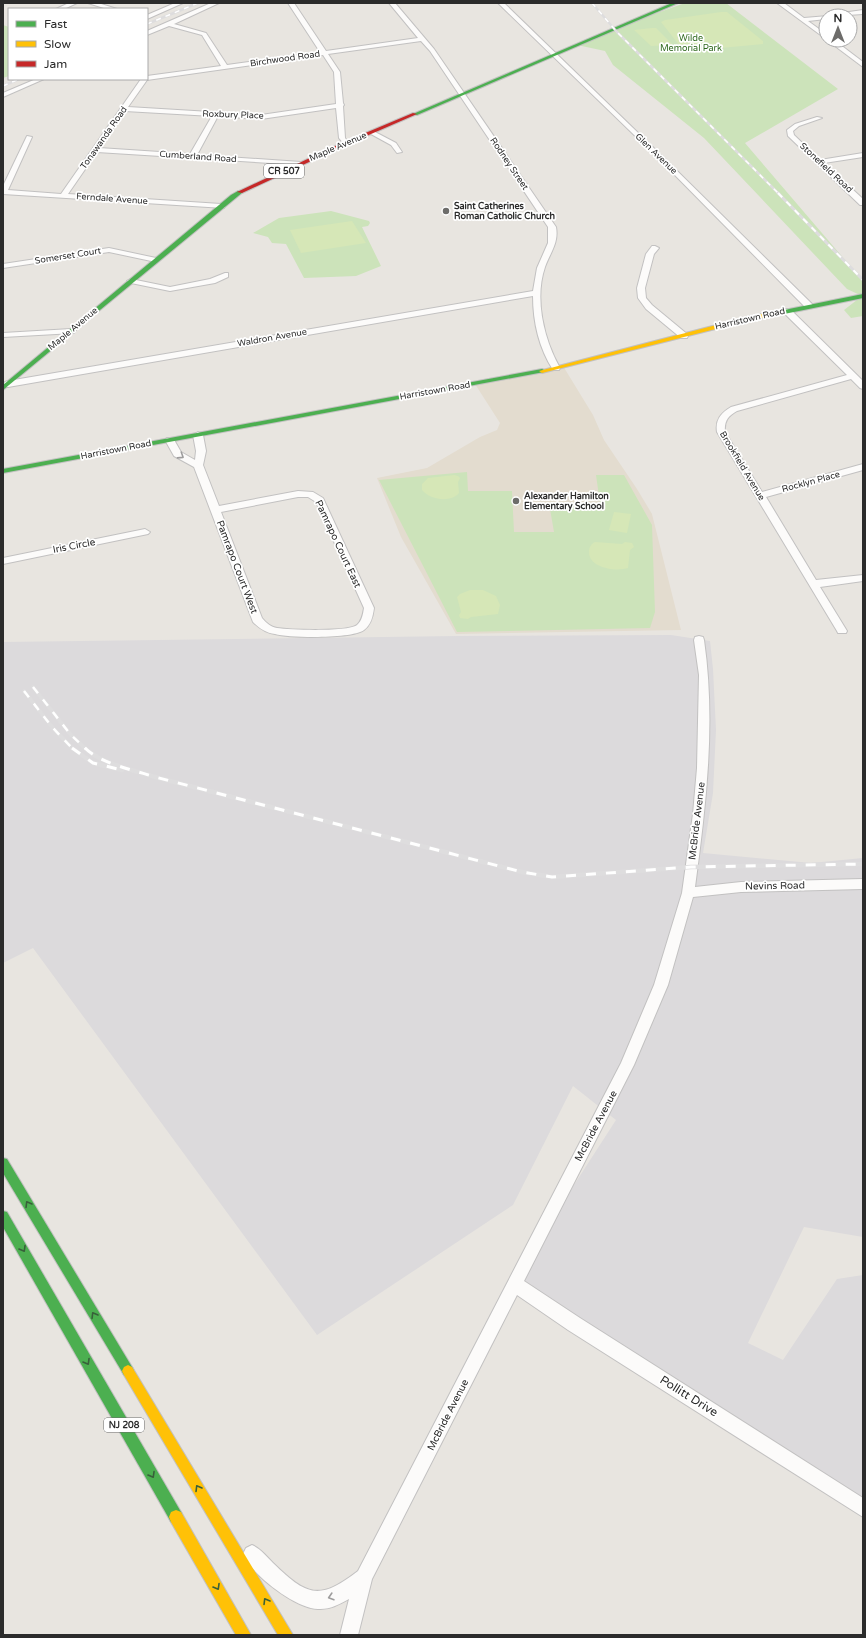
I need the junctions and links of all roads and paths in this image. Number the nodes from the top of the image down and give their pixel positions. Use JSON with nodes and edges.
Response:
{"nodes":[{"id":1,"x":74,"y":3,"type":"edge"},
{"id":2,"x":91,"y":3,"type":"edge"},
{"id":3,"x":180,"y":3,"type":"edge"},
{"id":4,"x":216,"y":3,"type":"edge"},
{"id":5,"x":291,"y":3,"type":"edge"},
{"id":6,"x":392,"y":3,"type":"edge"},
{"id":7,"x":501,"y":3,"type":"edge"},
{"id":8,"x":676,"y":3,"type":"edge"},
{"id":9,"x":780,"y":3,"type":"edge"},
{"id":10,"x":62,"y":8,"type":"edge"},
{"id":11,"x":110,"y":8,"type":"edge"},
{"id":12,"x":148,"y":17,"type":"edge"},
{"id":13,"x":818,"y":18,"type":"edge"},
{"id":14,"x":803,"y":20,"type":"junction"},
{"id":15,"x":169,"y":24,"type":"junction"},
{"id":16,"x":818,"y":31,"type":"edge"},
{"id":17,"x":148,"y":33,"type":"edge"},
{"id":18,"x":423,"y":39,"type":"junction"},
{"id":19,"x":841,"y":48,"type":"edge"},
{"id":20,"x":326,"y":53,"type":"junction"},
{"id":21,"x":554,"y":55,"type":"junction"},
{"id":22,"x":863,"y":65,"type":"edge"},
{"id":23,"x":225,"y":68,"type":"junction"},
{"id":24,"x":148,"y":78,"type":"edge"},
{"id":25,"x":39,"y":80,"type":"edge"},
{"id":26,"x":145,"y":80,"type":"edge"},
{"id":27,"x":3,"y":95,"type":"edge"},
{"id":28,"x":462,"y":95,"type":"junction"},
{"id":29,"x":340,"y":105,"type":"junction"},
{"id":30,"x":125,"y":109,"type":"junction"},
{"id":31,"x":216,"y":115,"type":"junction"},
{"id":32,"x":819,"y":118,"type":"dead end"},
{"id":33,"x":373,"y":133,"type":"junction"},
{"id":34,"x":29,"y":137,"type":"dead end"},
{"id":35,"x":346,"y":143,"type":"junction"},
{"id":36,"x":96,"y":150,"type":"junction"},
{"id":37,"x":399,"y":152,"type":"dead end"},
{"id":38,"x":863,"y":155,"type":"edge"},
{"id":39,"x":192,"y":157,"type":"junction"},
{"id":40,"x":819,"y":162,"type":"junction"},
{"id":41,"x":301,"y":164,"type":"junction"},
{"id":42,"x":3,"y":192,"type":"edge"},
{"id":43,"x":63,"y":196,"type":"junction"},
{"id":44,"x":863,"y":203,"type":"edge"},
{"id":45,"x":221,"y":206,"type":"junction"},
{"id":46,"x":655,"y":248,"type":"dead end"},
{"id":47,"x":156,"y":260,"type":"junction"},
{"id":48,"x":3,"y":266,"type":"edge"},
{"id":49,"x":225,"y":275,"type":"dead end"},
{"id":50,"x":131,"y":281,"type":"junction"},
{"id":51,"x":537,"y":293,"type":"junction"},
{"id":52,"x":863,"y":296,"type":"edge"},
{"id":53,"x":809,"y":306,"type":"junction"},
{"id":54,"x":787,"y":311,"type":"junction"},
{"id":55,"x":71,"y":331,"type":"junction"},
{"id":56,"x":3,"y":335,"type":"edge"},
{"id":57,"x":684,"y":336,"type":"junction"},
{"id":58,"x":556,"y":368,"type":"junction"},
{"id":59,"x":853,"y":376,"type":"junction"},
{"id":60,"x":5,"y":386,"type":"edge"},
{"id":61,"x":863,"y":386,"type":"edge"},
{"id":62,"x":198,"y":435,"type":"junction"},
{"id":63,"x":170,"y":440,"type":"junction"},
{"id":64,"x":198,"y":465,"type":"junction"},
{"id":65,"x":863,"y":468,"type":"edge"},
{"id":66,"x":3,"y":471,"type":"edge"},
{"id":67,"x":760,"y":496,"type":"junction"},
{"id":68,"x":215,"y":510,"type":"junction"},
{"id":69,"x":144,"y":532,"type":"dead end"},
{"id":70,"x":3,"y":561,"type":"edge"},
{"id":71,"x":863,"y":578,"type":"edge"},
{"id":72,"x":814,"y":584,"type":"junction"},
{"id":73,"x":842,"y":630,"type":"dead end"},
{"id":74,"x":346,"y":632,"type":"joint"},
{"id":75,"x":700,"y":640,"type":"dead end"},
{"id":76,"x":863,"y":884,"type":"edge"},
{"id":77,"x":688,"y":893,"type":"junction"},
{"id":78,"x":3,"y":1163,"type":"edge"},
{"id":79,"x":3,"y":1216,"type":"edge"},
{"id":80,"x":515,"y":1284,"type":"junction"},
{"id":81,"x":863,"y":1508,"type":"edge"},
{"id":82,"x":218,"y":1522,"type":"junction"},
{"id":83,"x":364,"y":1577,"type":"junction"},
{"id":84,"x":244,"y":1635,"type":"edge"},
{"id":85,"x":286,"y":1635,"type":"edge"},
{"id":86,"x":349,"y":1635,"type":"edge"}],
"edges":[{"from":1,"to":10,"type":"street"},
{"from":2,"to":11,"type":"street"},
{"from":3,"to":12,"type":"street"},
{"from":4,"to":15,"type":"street"},
{"from":5,"to":20,"type":"street"},
{"from":6,"to":18,"type":"street","name":"Rodney Street"},
{"from":7,"to":21,"type":"street","name":"Glen Avenue"},
{"from":8,"to":21,"type":"main road","name":"Maple Avenue","number":"CR 507"},
{"from":9,"to":14,"type":"street"},
{"from":13,"to":14,"type":"street"},
{"from":14,"to":16,"type":"street"},
{"from":15,"to":17,"type":"street"},
{"from":15,"to":23,"type":"street"},
{"from":18,"to":20,"type":"street","name":"Birchwood Road"},
{"from":18,"to":28,"type":"street","name":"Rodney Street"},
{"from":19,"to":22,"type":"street"},
{"from":20,"to":23,"type":"street","name":"Birchwood Road"},
{"from":20,"to":29,"type":"street"},
{"from":21,"to":28,"type":"main road","name":"Maple Avenue","number":"CR 507"},
{"from":21,"to":53,"type":"street","name":"Glen Avenue"},
{"from":23,"to":24,"type":"street","name":"Birchwood Road"},
{"from":25,"to":27,"type":"street"},
{"from":26,"to":30,"type":"street","name":"Tonawanda Road"},
{"from":28,"to":33,"type":"main road","name":"Maple Avenue","number":"CR 507"},
{"from":28,"to":51,"type":"street","name":"Rodney Street"},
{"from":29,"to":31,"type":"street","name":"Roxbury Place"},
{"from":29,"to":35,"type":"street"},
{"from":30,"to":31,"type":"street","name":"Roxbury Place"},
{"from":30,"to":36,"type":"street","name":"Tonawanda Road"},
{"from":31,"to":39,"type":"street"},
{"from":32,"to":40,"type":"street","name":"Stonefield Road"},
{"from":33,"to":35,"type":"main road","name":"Maple Avenue","number":"CR 507"},
{"from":33,"to":37,"type":"street"},
{"from":34,"to":42,"type":"street"},
{"from":35,"to":41,"type":"main road","name":"Maple Avenue","number":"CR 507"},
{"from":36,"to":39,"type":"street","name":"Cumberland Road"},
{"from":36,"to":43,"type":"street","name":"Tonawanda Road"},
{"from":38,"to":40,"type":"street"},
{"from":39,"to":41,"type":"street","name":"Cumberland Road"},
{"from":40,"to":44,"type":"street","name":"Stonefield Road"},
{"from":41,"to":45,"type":"main road","name":"Maple Avenue","number":"CR 507"},
{"from":42,"to":43,"type":"street","name":"Ferndale Avenue"},
{"from":43,"to":45,"type":"street","name":"Ferndale Avenue"},
{"from":45,"to":47,"type":"main road","name":"Maple Avenue","number":"CR 507"},
{"from":46,"to":57,"type":"street"},
{"from":47,"to":48,"type":"street","name":"Somerset Court"},
{"from":47,"to":50,"type":"main road","name":"Maple Avenue","number":"CR 507"},
{"from":49,"to":50,"type":"street"},
{"from":50,"to":55,"type":"main road","name":"Maple Avenue","number":"CR 507"},
{"from":51,"to":58,"type":"street","name":"Rodney Street"},
{"from":51,"to":60,"type":"street","name":"Waldron Avenue"},
{"from":52,"to":53,"type":"main road","name":"Harristown Road"},
{"from":53,"to":54,"type":"main road","name":"Harristown Road"},
{"from":54,"to":57,"type":"main road","name":"Harristown Road"},
{"from":54,"to":59,"type":"street"},
{"from":55,"to":56,"type":"street"},
{"from":55,"to":60,"type":"main road","name":"Maple Avenue","number":"CR 507"},
{"from":57,"to":58,"type":"main road","name":"Harristown Road"},
{"from":58,"to":62,"type":"main road","name":"Harristown Road"},
{"from":59,"to":61,"type":"street"},
{"from":59,"to":67,"type":"street","name":"Brookfield Avenue"},
{"from":62,"to":63,"type":"main road","name":"Harristown Road"},
{"from":62,"to":64,"type":"street"},
{"from":63,"to":64,"type":"street","one_way":true},
{"from":63,"to":66,"type":"main road","name":"Harristown Road"},
{"from":64,"to":68,"type":"street","name":"Pamrapo Court West"},
{"from":65,"to":67,"type":"street","name":"Rocklyn Place"},
{"from":67,"to":72,"type":"street","name":"Brookfield Avenue"},
{"from":68,"to":74,"type":"street","name":"Pamrapo Court West"},
{"from":68,"to":74,"type":"street","name":"Pamrapo Court East"},
{"from":69,"to":70,"type":"street","name":"Iris Circle"},
{"from":71,"to":72,"type":"street"},
{"from":72,"to":73,"type":"street","name":"Brookfield Avenue"},
{"from":75,"to":77,"type":"street","name":"McBride Avenue"},
{"from":76,"to":77,"type":"street","name":"Nevins Road"},
{"from":77,"to":80,"type":"street","name":"McBride Avenue"},
{"from":82,"to":78,"type":"main road","number":"NJ 208","one_way":true},
{"from":79,"to":84,"type":"main road","number":"NJ 208","one_way":true},
{"from":80,"to":81,"type":"street","name":"Pollitt Drive"},
{"from":80,"to":83,"type":"street","name":"McBride Avenue"},
{"from":83,"to":82,"type":"street","one_way":true},
{"from":85,"to":82,"type":"main road","number":"NJ 208","one_way":true},
{"from":83,"to":86,"type":"street"}]}
